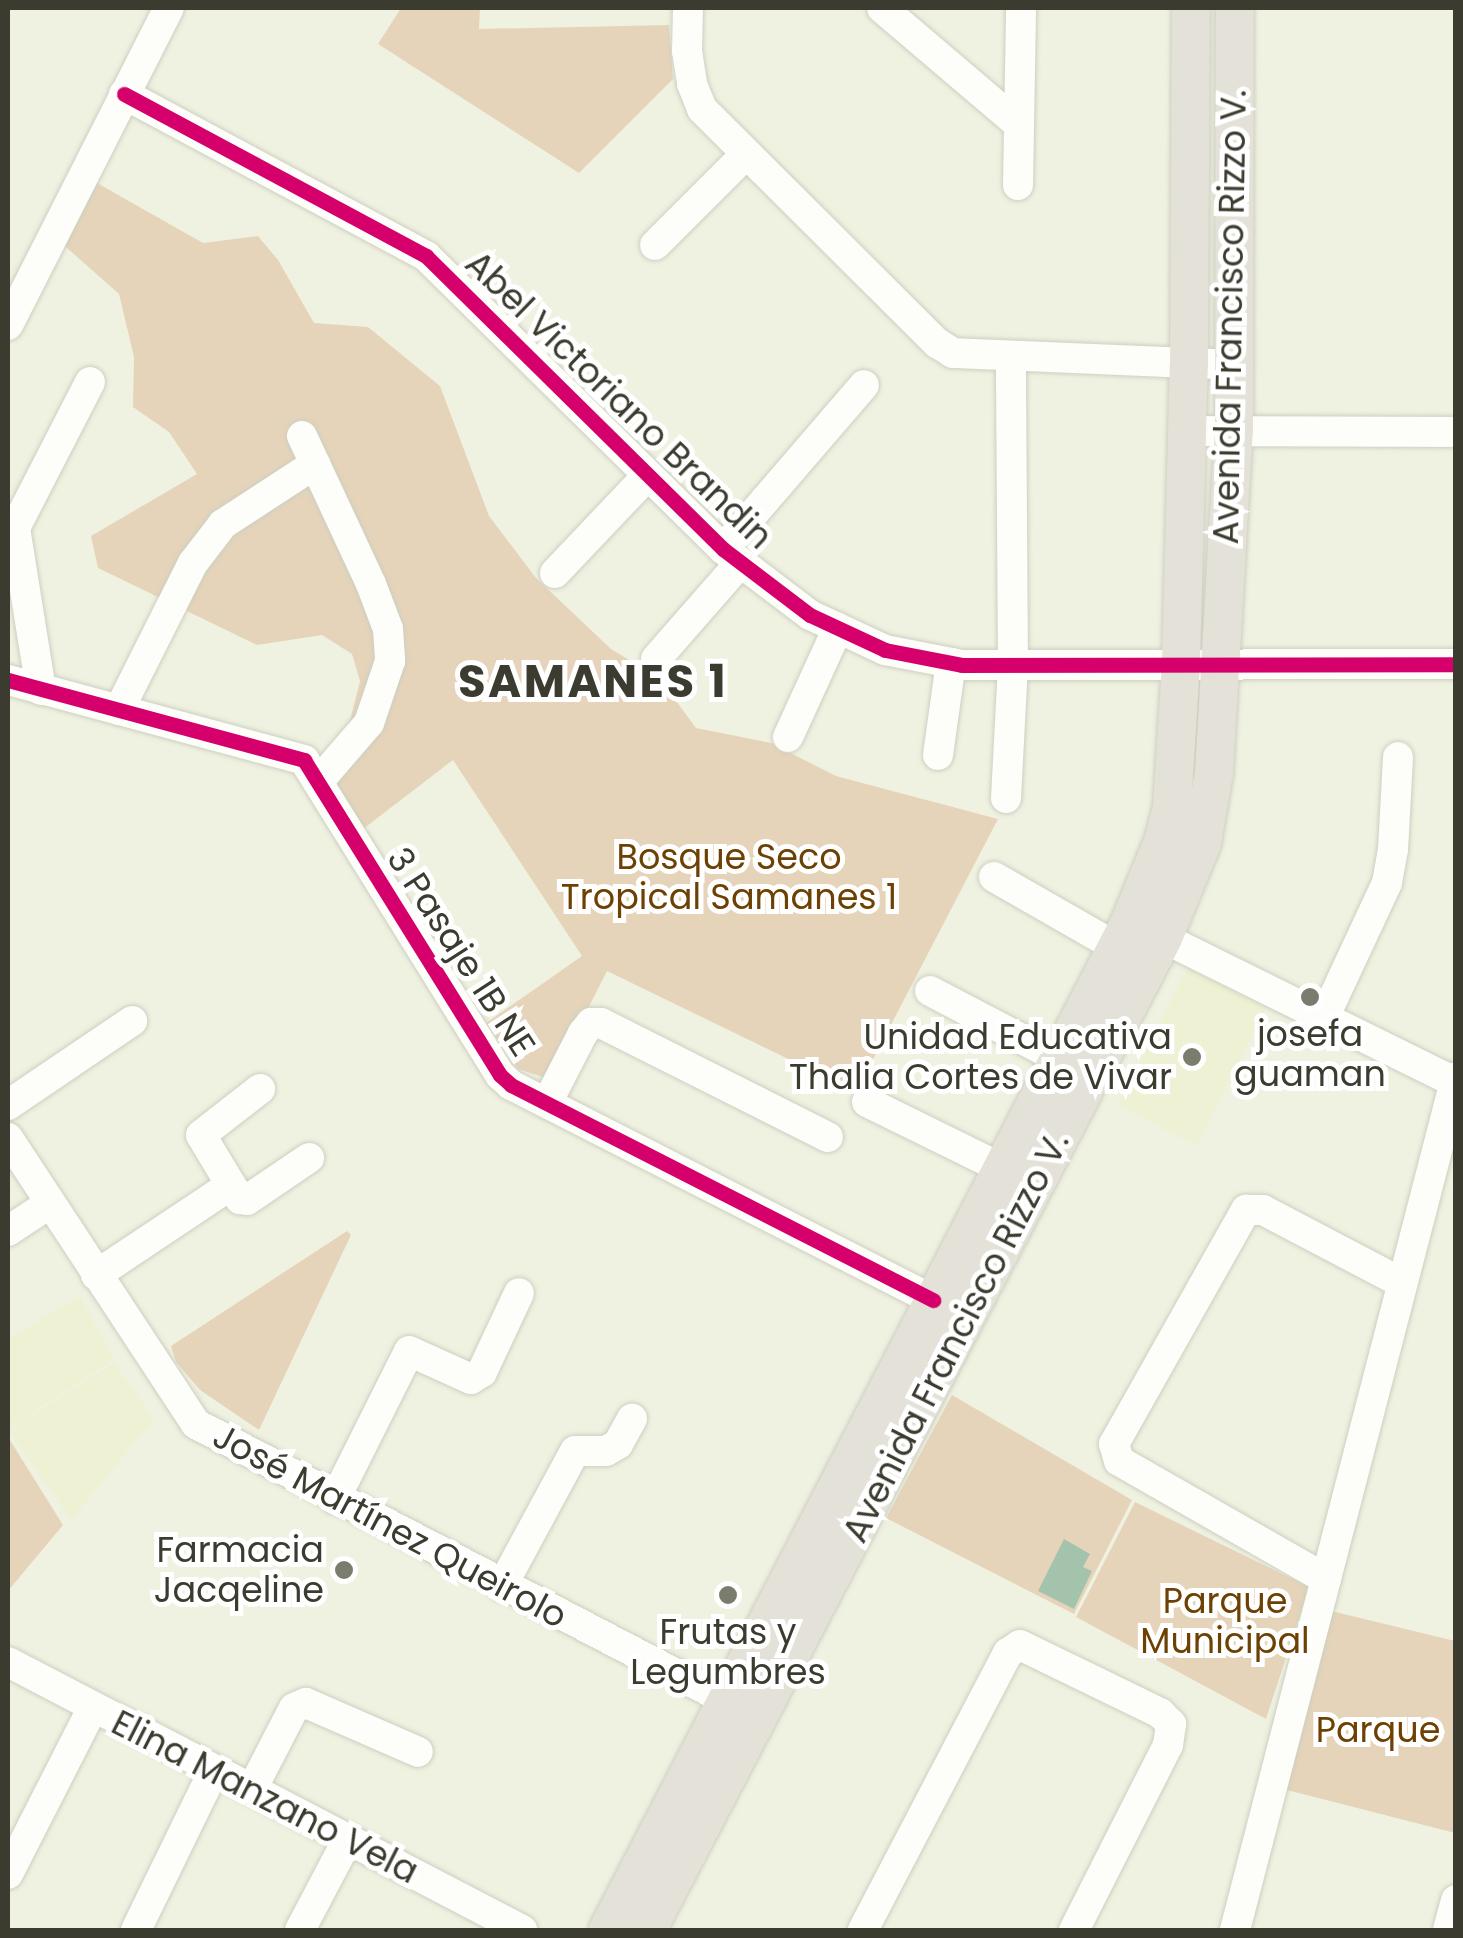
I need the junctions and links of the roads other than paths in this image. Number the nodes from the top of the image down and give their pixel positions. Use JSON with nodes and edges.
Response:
{"nodes":[{"id":1,"x":169,"y":8,"type":"edge"},
{"id":2,"x":688,"y":8,"type":"edge"},
{"id":3,"x":882,"y":8,"type":"edge"},
{"id":4,"x":1021,"y":8,"type":"edge"},
{"id":5,"x":1191,"y":8,"type":"edge"},
{"id":6,"x":1235,"y":8,"type":"edge"},
{"id":7,"x":124,"y":94,"type":"junction"},
{"id":8,"x":1016,"y":122,"type":"junction"},
{"id":9,"x":744,"y":156,"type":"junction"},
{"id":10,"x":1018,"y":185,"type":"dead end"},
{"id":11,"x":655,"y":245,"type":"dead end"},
{"id":12,"x":8,"y":325,"type":"edge"},
{"id":13,"x":1011,"y":356,"type":"junction"},
{"id":14,"x":1189,"y":364,"type":"junction"},
{"id":15,"x":1234,"y":365,"type":"junction"},
{"id":16,"x":90,"y":382,"type":"dead end"},
{"id":17,"x":864,"y":385,"type":"dead end"},
{"id":18,"x":1188,"y":431,"type":"junction"},
{"id":19,"x":1234,"y":431,"type":"junction"},
{"id":20,"x":1456,"y":432,"type":"edge"},
{"id":21,"x":648,"y":476,"type":"junction"},
{"id":22,"x":732,"y":556,"type":"junction"},
{"id":23,"x":555,"y":574,"type":"dead end"},
{"id":24,"x":838,"y":628,"type":"junction"},
{"id":25,"x":656,"y":659,"type":"dead end"},
{"id":26,"x":951,"y":663,"type":"junction"},
{"id":27,"x":1199,"y":663,"type":"junction"},
{"id":28,"x":1012,"y":664,"type":"junction"},
{"id":29,"x":1456,"y":664,"type":"edge"},
{"id":30,"x":8,"y":680,"type":"edge"},
{"id":31,"x":41,"y":690,"type":"junction"},
{"id":32,"x":119,"y":710,"type":"junction"},
{"id":33,"x":788,"y":737,"type":"dead end"},
{"id":34,"x":938,"y":755,"type":"dead end"},
{"id":35,"x":1398,"y":757,"type":"dead end"},
{"id":36,"x":318,"y":782,"type":"junction"},
{"id":37,"x":1006,"y":798,"type":"dead end"},
{"id":38,"x":994,"y":877,"type":"dead end"},
{"id":39,"x":1136,"y":935,"type":"junction"},
{"id":40,"x":930,"y":991,"type":"dead end"},
{"id":41,"x":1324,"y":1018,"type":"junction"},
{"id":42,"x":132,"y":1021,"type":"dead end"},
{"id":43,"x":1056,"y":1057,"type":"junction"},
{"id":44,"x":1455,"y":1081,"type":"edge"},
{"id":45,"x":260,"y":1089,"type":"dead end"},
{"id":46,"x":868,"y":1102,"type":"dead end"},
{"id":47,"x":547,"y":1103,"type":"junction"},
{"id":48,"x":8,"y":1104,"type":"edge"},
{"id":49,"x":828,"y":1136,"type":"dead end"},
{"id":50,"x":8,"y":1138,"type":"edge"},
{"id":51,"x":309,"y":1158,"type":"dead end"},
{"id":52,"x":999,"y":1167,"type":"junction"},
{"id":53,"x":231,"y":1186,"type":"junction"},
{"id":54,"x":49,"y":1204,"type":"junction"},
{"id":55,"x":8,"y":1231,"type":"edge"},
{"id":56,"x":96,"y":1275,"type":"junction"},
{"id":57,"x":1402,"y":1283,"type":"junction"},
{"id":58,"x":519,"y":1293,"type":"dead end"},
{"id":59,"x":934,"y":1300,"type":"junction"},
{"id":60,"x":632,"y":1418,"type":"dead end"},
{"id":61,"x":334,"y":1500,"type":"junction"},
{"id":62,"x":1326,"y":1580,"type":"junction"},
{"id":63,"x":502,"y":1586,"type":"junction"},
{"id":64,"x":8,"y":1662,"type":"edge"},
{"id":65,"x":728,"y":1701,"type":"junction"},
{"id":66,"x":93,"y":1707,"type":"junction"},
{"id":67,"x":418,"y":1752,"type":"dead end"},
{"id":68,"x":214,"y":1770,"type":"junction"},
{"id":69,"x":252,"y":1790,"type":"junction"},
{"id":70,"x":348,"y":1839,"type":"junction"},
{"id":71,"x":8,"y":1874,"type":"edge"},
{"id":72,"x":1456,"y":1900,"type":"edge"},
{"id":73,"x":136,"y":1930,"type":"edge"},
{"id":74,"x":300,"y":1930,"type":"edge"},
{"id":75,"x":522,"y":1930,"type":"edge"},
{"id":76,"x":608,"y":1930,"type":"edge"},
{"id":77,"x":647,"y":1930,"type":"edge"},
{"id":78,"x":863,"y":1930,"type":"edge"},
{"id":79,"x":1074,"y":1930,"type":"edge"},
{"id":80,"x":1235,"y":1930,"type":"edge"},
{"id":81,"x":1448,"y":1930,"type":"edge"}],
"edges":[{"from":1,"to":7,"type":"street"},
{"from":2,"to":9,"type":"street"},
{"from":3,"to":8,"type":"street"},
{"from":4,"to":8,"type":"street"},
{"from":5,"to":14,"type":"main road","name":"Avenida Francisco Rizzo V."},
{"from":6,"to":15,"type":"main road","name":"Avenida Francisco Rizzo V."},
{"from":7,"to":12,"type":"street"},
{"from":7,"to":21,"type":"street","name":"Abel Victoriano Brandin"},
{"from":8,"to":10,"type":"street"},
{"from":9,"to":11,"type":"street"},
{"from":9,"to":13,"type":"street"},
{"from":13,"to":14,"type":"street"},
{"from":13,"to":28,"type":"street"},
{"from":14,"to":15,"type":"street"},
{"from":14,"to":18,"type":"main road","name":"Avenida Francisco Rizzo V."},
{"from":15,"to":19,"type":"main road","name":"Avenida Francisco Rizzo V."},
{"from":16,"to":31,"type":"street"},
{"from":17,"to":22,"type":"street"},
{"from":18,"to":19,"type":"street"},
{"from":18,"to":27,"type":"main road","name":"Avenida Francisco Rizzo V."},
{"from":19,"to":20,"type":"street"},
{"from":19,"to":27,"type":"main road","name":"Avenida Francisco Rizzo V."},
{"from":21,"to":22,"type":"street","name":"Abel Victoriano Brandin"},
{"from":21,"to":23,"type":"street"},
{"from":22,"to":24,"type":"street","name":"Abel Victoriano Brandin"},
{"from":22,"to":25,"type":"street"},
{"from":24,"to":26,"type":"street","name":"Abel Victoriano Brandin"},
{"from":24,"to":33,"type":"street"},
{"from":26,"to":28,"type":"street","name":"Abel Victoriano Brandin"},
{"from":26,"to":34,"type":"street"},
{"from":27,"to":28,"type":"street","name":"Abel Victoriano Brandin"},
{"from":27,"to":29,"type":"street","name":"Abel Victoriano Brandin"},
{"from":27,"to":39,"type":"main road","name":"Avenida Francisco Rizzo V."},
{"from":28,"to":37,"type":"street"},
{"from":30,"to":31,"type":"street","name":"3 Pasaje 1B NE"},
{"from":31,"to":32,"type":"street","name":"3 Pasaje 1B NE"},
{"from":32,"to":36,"type":"street","name":"3 Pasaje 1B NE"},
{"from":32,"to":36,"type":"street"},
{"from":35,"to":41,"type":"street"},
{"from":36,"to":47,"type":"street","name":"3 Pasaje 1B NE"},
{"from":38,"to":39,"type":"street"},
{"from":39,"to":41,"type":"street"},
{"from":39,"to":43,"type":"main road","name":"Avenida Francisco Rizzo V."},
{"from":39,"to":77,"type":"main road","name":"Avenida Francisco Rizzo V."},
{"from":40,"to":43,"type":"street"},
{"from":41,"to":44,"type":"street"},
{"from":42,"to":48,"type":"street"},
{"from":43,"to":52,"type":"main road","name":"Avenida Francisco Rizzo V."},
{"from":44,"to":57,"type":"street"},
{"from":45,"to":53,"type":"street"},
{"from":46,"to":52,"type":"street"},
{"from":47,"to":49,"type":"street"},
{"from":47,"to":59,"type":"street","name":"3 Pasaje 1B NE"},
{"from":50,"to":54,"type":"street","name":"José Martínez Queirolo"},
{"from":51,"to":53,"type":"street"},
{"from":52,"to":59,"type":"main road","name":"Avenida Francisco Rizzo V."},
{"from":53,"to":56,"type":"street"},
{"from":54,"to":55,"type":"street"},
{"from":54,"to":56,"type":"street","name":"José Martínez Queirolo"},
{"from":56,"to":61,"type":"street","name":"José Martínez Queirolo"},
{"from":57,"to":62,"type":"street"},
{"from":57,"to":62,"type":"street"},
{"from":58,"to":61,"type":"street"},
{"from":59,"to":65,"type":"main road","name":"Avenida Francisco Rizzo V."},
{"from":60,"to":63,"type":"street"},
{"from":61,"to":63,"type":"street","name":"José Martínez Queirolo"},
{"from":62,"to":80,"type":"street"},
{"from":63,"to":65,"type":"street","name":"José Martínez Queirolo"},
{"from":64,"to":66,"type":"street","name":"Elina Manzano Vela"},
{"from":65,"to":76,"type":"main road","name":"Avenida Francisco Rizzo V."},
{"from":66,"to":68,"type":"street","name":"Elina Manzano Vela"},
{"from":66,"to":71,"type":"street"},
{"from":67,"to":69,"type":"street"},
{"from":68,"to":69,"type":"street","name":"Elina Manzano Vela"},
{"from":68,"to":73,"type":"street"},
{"from":69,"to":70,"type":"street","name":"Elina Manzano Vela"},
{"from":70,"to":74,"type":"street"},
{"from":70,"to":75,"type":"street","name":"Elina Manzano Vela"},
{"from":72,"to":81,"type":"street"},
{"from":78,"to":79,"type":"street"}]}
